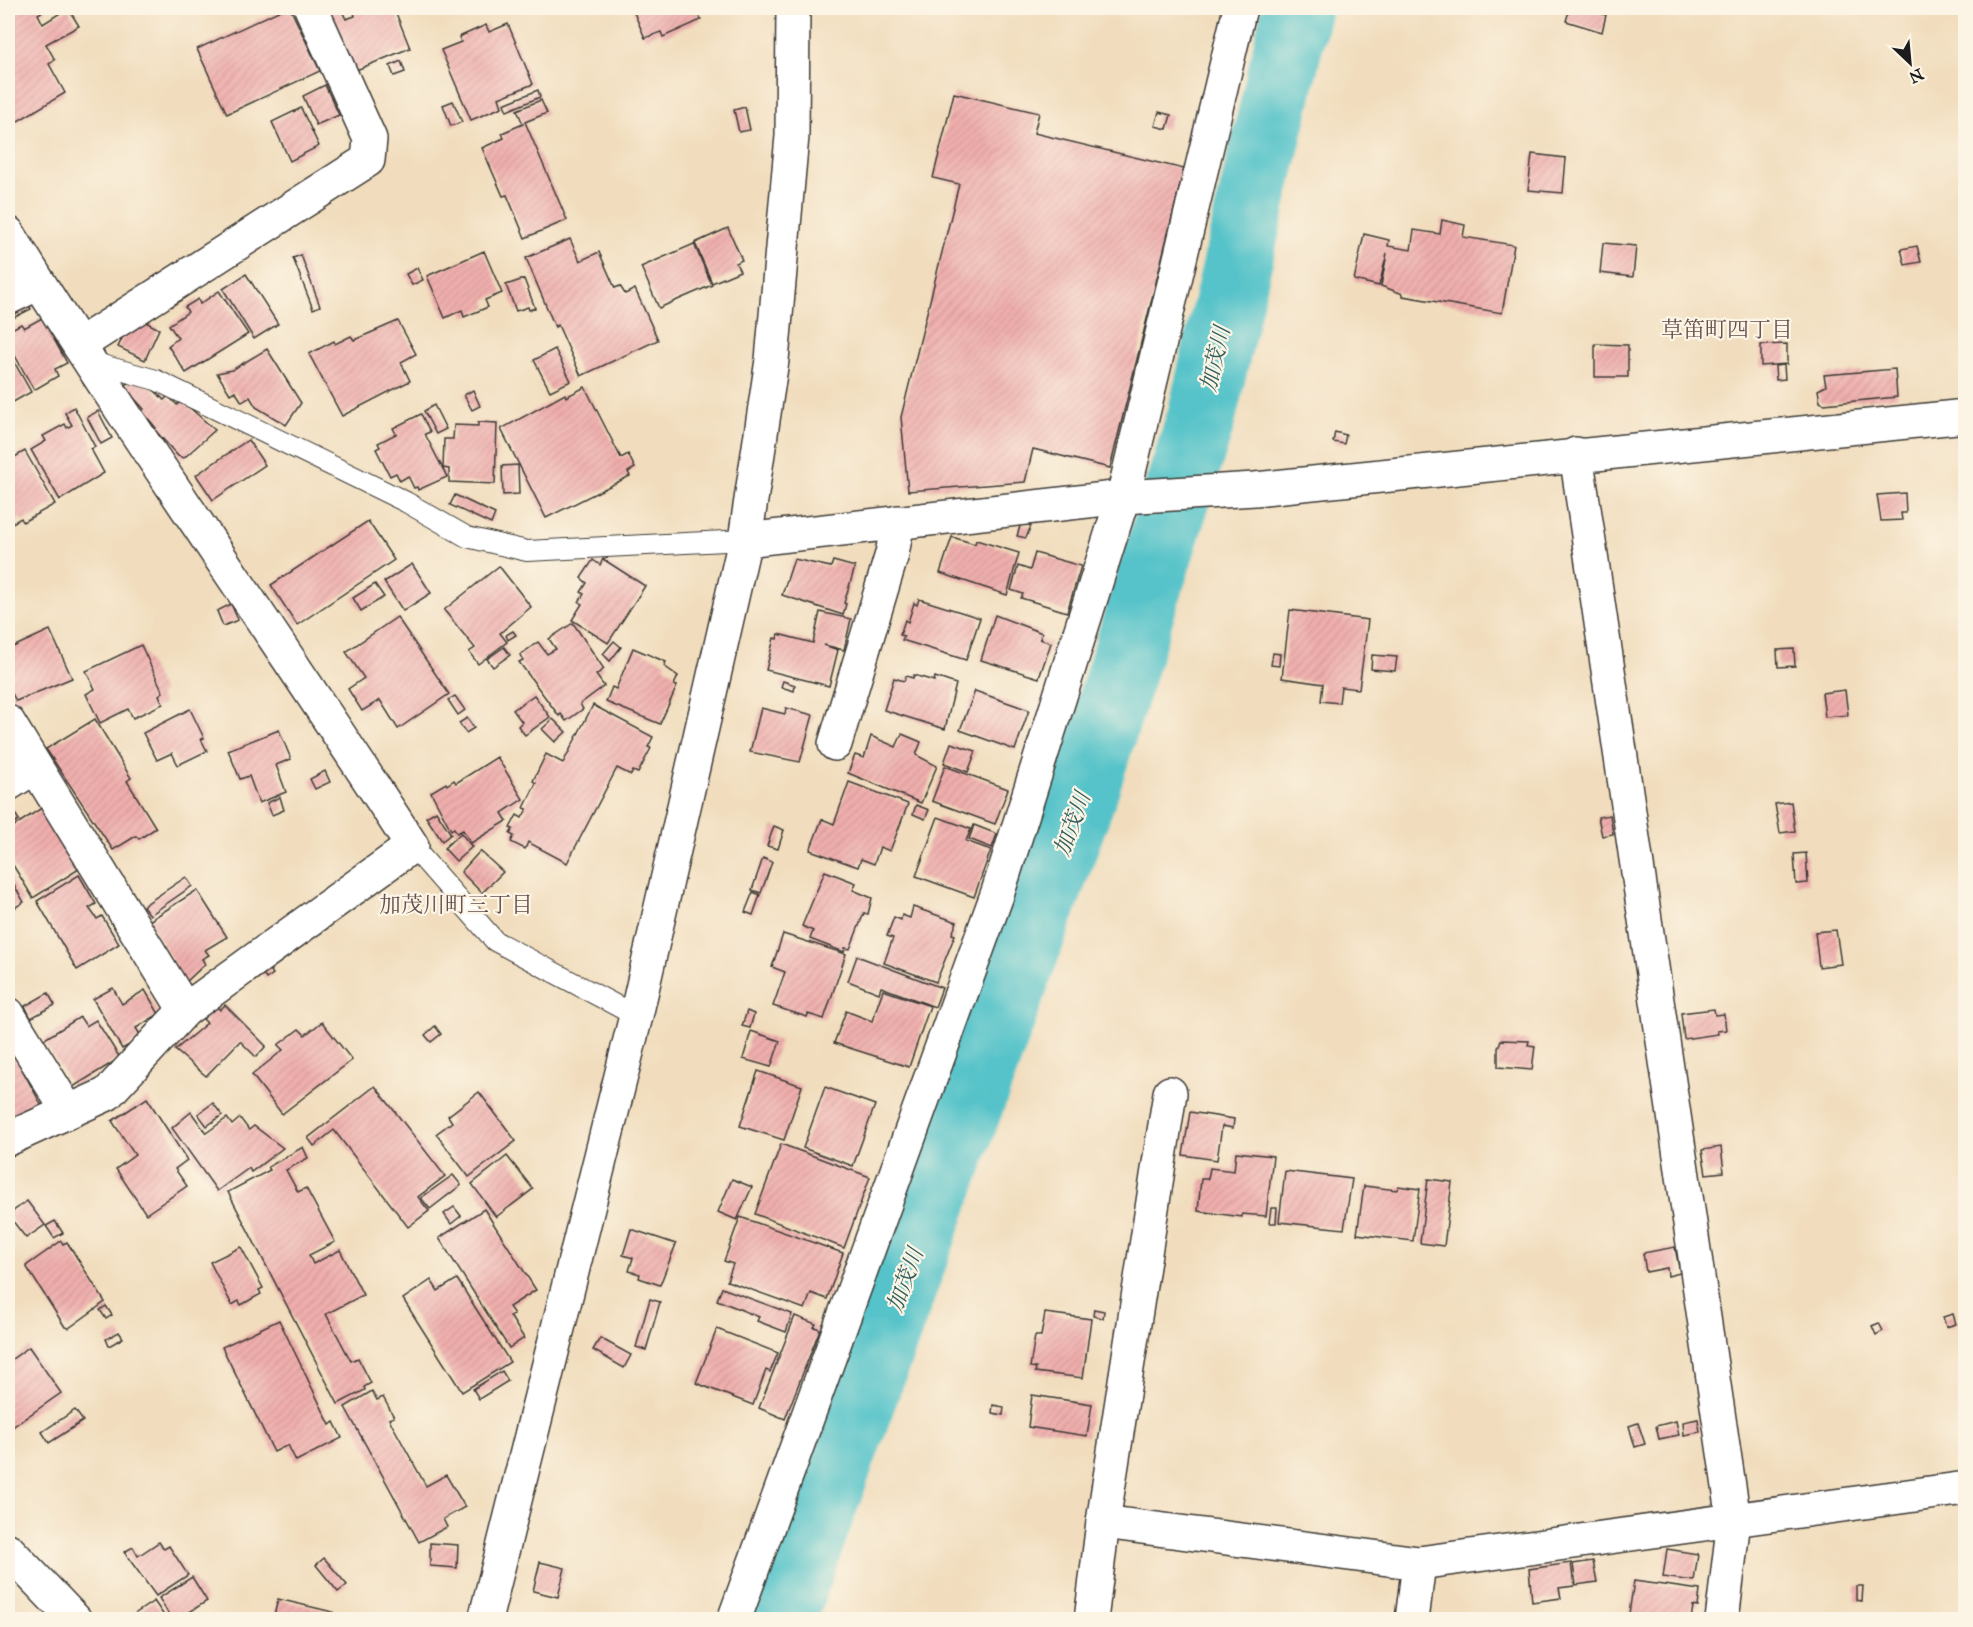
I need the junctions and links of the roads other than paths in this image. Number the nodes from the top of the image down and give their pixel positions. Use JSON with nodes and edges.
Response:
{"nodes":[{"id":1,"x":311,"y":8,"type":"edge"},
{"id":2,"x":793,"y":8,"type":"edge"},
{"id":3,"x":1240,"y":8,"type":"edge"},
{"id":4,"x":8,"y":233,"type":"edge"},
{"id":5,"x":39,"y":283,"type":"junction"},
{"id":6,"x":8,"y":298,"type":"edge"},
{"id":7,"x":84,"y":353,"type":"junction"},
{"id":8,"x":1965,"y":416,"type":"edge"},
{"id":9,"x":1576,"y":454,"type":"junction"},
{"id":10,"x":1138,"y":497,"type":"junction"},
{"id":11,"x":898,"y":522,"type":"junction"},
{"id":12,"x":745,"y":540,"type":"junction"},
{"id":13,"x":8,"y":722,"type":"edge"},
{"id":14,"x":835,"y":744,"type":"dead end"},
{"id":15,"x":35,"y":767,"type":"junction"},
{"id":16,"x":8,"y":784,"type":"edge"},
{"id":17,"x":412,"y":846,"type":"junction"},
{"id":18,"x":184,"y":1010,"type":"junction"},
{"id":19,"x":8,"y":1014,"type":"edge"},
{"id":20,"x":636,"y":1016,"type":"junction"},
{"id":21,"x":1170,"y":1093,"type":"dead end"},
{"id":22,"x":68,"y":1111,"type":"junction"},
{"id":23,"x":8,"y":1139,"type":"edge"},
{"id":24,"x":1965,"y":1488,"type":"edge"},
{"id":25,"x":1734,"y":1520,"type":"junction"},
{"id":26,"x":1103,"y":1522,"type":"junction"},
{"id":27,"x":8,"y":1550,"type":"edge"},
{"id":28,"x":1419,"y":1563,"type":"junction"},
{"id":29,"x":75,"y":1620,"type":"edge"},
{"id":30,"x":485,"y":1620,"type":"edge"},
{"id":31,"x":734,"y":1620,"type":"edge"},
{"id":32,"x":1091,"y":1620,"type":"edge"},
{"id":33,"x":1412,"y":1620,"type":"edge"},
{"id":34,"x":1722,"y":1620,"type":"edge"}],
"edges":[{"from":1,"to":7,"type":"street"},
{"from":2,"to":12,"type":"street"},
{"from":3,"to":10,"type":"street"},
{"from":4,"to":5,"type":"street"},
{"from":5,"to":6,"type":"street"},
{"from":5,"to":7,"type":"street"},
{"from":7,"to":12,"type":"lane"},
{"from":7,"to":17,"type":"street"},
{"from":8,"to":9,"type":"street"},
{"from":9,"to":10,"type":"street"},
{"from":9,"to":25,"type":"street"},
{"from":10,"to":11,"type":"street"},
{"from":10,"to":31,"type":"street"},
{"from":11,"to":12,"type":"street"},
{"from":11,"to":14,"type":"street"},
{"from":12,"to":20,"type":"street"},
{"from":13,"to":15,"type":"street"},
{"from":15,"to":16,"type":"street"},
{"from":15,"to":18,"type":"street"},
{"from":17,"to":18,"type":"street"},
{"from":17,"to":20,"type":"lane"},
{"from":18,"to":22,"type":"street"},
{"from":19,"to":22,"type":"street"},
{"from":20,"to":30,"type":"street"},
{"from":21,"to":26,"type":"street"},
{"from":22,"to":23,"type":"street"},
{"from":24,"to":25,"type":"street"},
{"from":25,"to":28,"type":"street"},
{"from":25,"to":34,"type":"street"},
{"from":26,"to":28,"type":"street"},
{"from":26,"to":32,"type":"street"},
{"from":27,"to":29,"type":"street"},
{"from":28,"to":33,"type":"street"}]}
